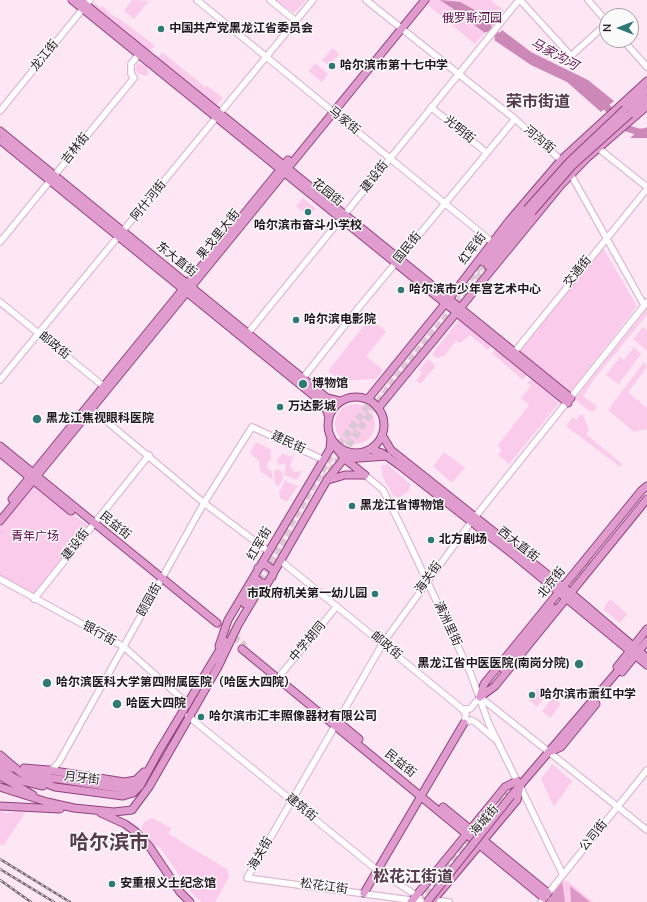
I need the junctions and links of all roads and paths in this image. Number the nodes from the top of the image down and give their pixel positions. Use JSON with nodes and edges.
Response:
{"nodes":[{"id":1,"x":72,"y":0,"type":"edge"},
{"id":2,"x":197,"y":0,"type":"edge"},
{"id":3,"x":270,"y":0,"type":"edge"},
{"id":4,"x":314,"y":0,"type":"edge"},
{"id":5,"x":366,"y":0,"type":"edge"},
{"id":6,"x":418,"y":0,"type":"edge"},
{"id":7,"x":424,"y":0,"type":"edge"},
{"id":8,"x":519,"y":0,"type":"edge"},
{"id":9,"x":588,"y":0,"type":"edge"},
{"id":10,"x":85,"y":3,"type":"edge"},
{"id":11,"x":599,"y":13,"type":"edge"},
{"id":12,"x":296,"y":21,"type":"junction"},
{"id":13,"x":399,"y":26,"type":"junction"},
{"id":14,"x":599,"y":30,"type":"edge"},
{"id":15,"x":630,"y":48,"type":"edge"},
{"id":16,"x":139,"y":54,"type":"junction"},
{"id":17,"x":266,"y":57,"type":"junction"},
{"id":18,"x":647,"y":66,"type":"edge"},
{"id":19,"x":458,"y":74,"type":"junction"},
{"id":20,"x":647,"y":81,"type":"edge"},
{"id":21,"x":647,"y":90,"type":"edge"},
{"id":22,"x":647,"y":99,"type":"edge"},
{"id":23,"x":647,"y":106,"type":"edge"},
{"id":24,"x":431,"y":107,"type":"junction"},
{"id":25,"x":331,"y":110,"type":"junction"},
{"id":26,"x":0,"y":111,"type":"edge"},
{"id":27,"x":628,"y":111,"type":"junction"},
{"id":28,"x":218,"y":115,"type":"junction"},
{"id":29,"x":515,"y":119,"type":"junction"},
{"id":30,"x":611,"y":126,"type":"junction"},
{"id":31,"x":0,"y":131,"type":"edge"},
{"id":32,"x":0,"y":140,"type":"edge"},
{"id":33,"x":598,"y":148,"type":"junction"},
{"id":34,"x":488,"y":153,"type":"junction"},
{"id":35,"x":390,"y":158,"type":"junction"},
{"id":36,"x":562,"y":159,"type":"junction"},
{"id":37,"x":284,"y":169,"type":"junction"},
{"id":38,"x":54,"y":175,"type":"junction"},
{"id":39,"x":571,"y":175,"type":"junction"},
{"id":40,"x":49,"y":181,"type":"junction"},
{"id":41,"x":647,"y":188,"type":"edge"},
{"id":42,"x":445,"y":204,"type":"junction"},
{"id":43,"x":529,"y":211,"type":"junction"},
{"id":44,"x":343,"y":217,"type":"junction"},
{"id":45,"x":520,"y":218,"type":"junction"},
{"id":46,"x":509,"y":221,"type":"junction"},
{"id":47,"x":122,"y":234,"type":"junction"},
{"id":48,"x":606,"y":238,"type":"junction"},
{"id":49,"x":0,"y":242,"type":"edge"},
{"id":50,"x":492,"y":242,"type":"junction"},
{"id":51,"x":398,"y":261,"type":"junction"},
{"id":52,"x":189,"y":285,"type":"junction"},
{"id":53,"x":184,"y":292,"type":"junction"},
{"id":54,"x":0,"y":302,"type":"edge"},
{"id":55,"x":447,"y":302,"type":"junction"},
{"id":56,"x":646,"y":304,"type":"edge"},
{"id":57,"x":458,"y":310,"type":"junction"},
{"id":58,"x":38,"y":333,"type":"junction"},
{"id":59,"x":248,"y":333,"type":"junction"},
{"id":60,"x":512,"y":354,"type":"junction"},
{"id":61,"x":303,"y":378,"type":"junction"},
{"id":62,"x":0,"y":380,"type":"edge"},
{"id":63,"x":106,"y":388,"type":"junction"},
{"id":64,"x":368,"y":399,"type":"junction"},
{"id":65,"x":340,"y":401,"type":"junction"},
{"id":66,"x":569,"y":401,"type":"junction"},
{"id":67,"x":378,"y":407,"type":"junction"},
{"id":68,"x":92,"y":409,"type":"junction"},
{"id":69,"x":329,"y":417,"type":"junction"},
{"id":70,"x":252,"y":427,"type":"joint"},
{"id":71,"x":382,"y":435,"type":"junction"},
{"id":72,"x":331,"y":438,"type":"junction"},
{"id":73,"x":0,"y":446,"type":"edge"},
{"id":74,"x":370,"y":449,"type":"junction"},
{"id":75,"x":349,"y":452,"type":"junction"},
{"id":76,"x":0,"y":453,"type":"edge"},
{"id":77,"x":149,"y":455,"type":"junction"},
{"id":78,"x":388,"y":456,"type":"junction"},
{"id":79,"x":345,"y":459,"type":"junction"},
{"id":80,"x":324,"y":460,"type":"junction"},
{"id":81,"x":365,"y":475,"type":"junction"},
{"id":82,"x":34,"y":476,"type":"junction"},
{"id":83,"x":328,"y":480,"type":"junction"},
{"id":84,"x":647,"y":486,"type":"edge"},
{"id":85,"x":647,"y":493,"type":"edge"},
{"id":86,"x":647,"y":499,"type":"edge"},
{"id":87,"x":204,"y":503,"type":"junction"},
{"id":88,"x":0,"y":514,"type":"edge"},
{"id":89,"x":473,"y":520,"type":"junction"},
{"id":90,"x":0,"y":521,"type":"edge"},
{"id":91,"x":92,"y":525,"type":"junction"},
{"id":92,"x":609,"y":541,"type":"dead end"},
{"id":93,"x":268,"y":551,"type":"junction"},
{"id":94,"x":281,"y":561,"type":"junction"},
{"id":95,"x":258,"y":568,"type":"junction"},
{"id":96,"x":272,"y":577,"type":"junction"},
{"id":97,"x":0,"y":579,"type":"edge"},
{"id":98,"x":427,"y":580,"type":"junction"},
{"id":99,"x":161,"y":581,"type":"junction"},
{"id":100,"x":260,"y":582,"type":"tunnel mouth"},
{"id":101,"x":561,"y":589,"type":"junction"},
{"id":102,"x":570,"y":596,"type":"junction"},
{"id":103,"x":34,"y":599,"type":"junction"},
{"id":104,"x":337,"y":606,"type":"junction"},
{"id":105,"x":553,"y":608,"type":"tunnel mouth"},
{"id":106,"x":216,"y":625,"type":"tunnel mouth"},
{"id":107,"x":647,"y":629,"type":"edge"},
{"id":108,"x":646,"y":638,"type":"edge"},
{"id":109,"x":382,"y":643,"type":"junction"},
{"id":110,"x":124,"y":647,"type":"junction"},
{"id":111,"x":243,"y":647,"type":"tunnel mouth"},
{"id":112,"x":634,"y":651,"type":"junction"},
{"id":113,"x":647,"y":658,"type":"edge"},
{"id":114,"x":623,"y":665,"type":"dead end"},
{"id":115,"x":647,"y":665,"type":"edge"},
{"id":116,"x":215,"y":666,"type":"junction"},
{"id":117,"x":279,"y":676,"type":"junction"},
{"id":118,"x":480,"y":697,"type":"junction"},
{"id":119,"x":188,"y":704,"type":"junction"},
{"id":120,"x":461,"y":708,"type":"junction"},
{"id":121,"x":188,"y":716,"type":"junction"},
{"id":122,"x":464,"y":723,"type":"junction"},
{"id":123,"x":337,"y":724,"type":"junction"},
{"id":124,"x":499,"y":743,"type":"junction"},
{"id":125,"x":159,"y":751,"type":"junction"},
{"id":126,"x":550,"y":752,"type":"junction"},
{"id":127,"x":2,"y":758,"type":"edge"},
{"id":128,"x":0,"y":769,"type":"edge"},
{"id":129,"x":149,"y":769,"type":"joint"},
{"id":130,"x":48,"y":770,"type":"junction"},
{"id":131,"x":647,"y":770,"type":"edge"},
{"id":132,"x":22,"y":771,"type":"junction"},
{"id":133,"x":142,"y":775,"type":"junction"},
{"id":134,"x":0,"y":776,"type":"edge"},
{"id":135,"x":519,"y":784,"type":"junction"},
{"id":136,"x":0,"y":787,"type":"edge"},
{"id":137,"x":55,"y":787,"type":"junction"},
{"id":138,"x":424,"y":794,"type":"junction"},
{"id":139,"x":292,"y":800,"type":"junction"},
{"id":140,"x":47,"y":802,"type":"junction"},
{"id":141,"x":0,"y":806,"type":"edge"},
{"id":142,"x":617,"y":807,"type":"junction"},
{"id":143,"x":74,"y":808,"type":"junction"},
{"id":144,"x":97,"y":811,"type":"junction"},
{"id":145,"x":647,"y":830,"type":"edge"},
{"id":146,"x":469,"y":831,"type":"junction"},
{"id":147,"x":482,"y":842,"type":"junction"},
{"id":148,"x":377,"y":870,"type":"junction"},
{"id":149,"x":563,"y":875,"type":"junction"},
{"id":150,"x":247,"y":878,"type":"joint"},
{"id":151,"x":364,"y":893,"type":"junction"},
{"id":152,"x":544,"y":898,"type":"edge"},
{"id":153,"x":413,"y":899,"type":"edge"},
{"id":154,"x":429,"y":901,"type":"edge"},
{"id":155,"x":190,"y":902,"type":"edge"},
{"id":156,"x":449,"y":902,"type":"edge"}],
"edges":[{"from":1,"to":10,"type":"main road","name":"花园街"},
{"from":2,"to":17,"type":"street","name":"马家街"},
{"from":3,"to":12,"type":"street"},
{"from":4,"to":12,"type":"street"},
{"from":5,"to":13,"type":"street","name":"河沟街"},
{"from":6,"to":13,"type":"main road","name":"果戈里大街"},
{"from":7,"to":13,"type":"main road","name":"果戈里大街"},
{"from":8,"to":14,"type":"street"},
{"from":8,"to":19,"type":"street","name":"建设街"},
{"from":9,"to":11,"type":"street"},
{"from":10,"to":16,"type":"main road","name":"花园街"},
{"from":10,"to":26,"type":"street","name":"龙江街"},
{"from":10,"to":28,"type":"main road","name":"花园街"},
{"from":12,"to":17,"type":"street","name":"阿什河街"},
{"from":13,"to":19,"type":"street","name":"河沟街"},
{"from":13,"to":25,"type":"main road","name":"果戈里大街"},
{"from":15,"to":18,"type":"street"},
{"from":16,"to":28,"type":"main road","name":"花园街"},
{"from":16,"to":38,"type":"street","name":"吉林街"},
{"from":17,"to":25,"type":"street","name":"马家街"},
{"from":17,"to":28,"type":"street","name":"阿什河街"},
{"from":19,"to":24,"type":"street","name":"建设街"},
{"from":19,"to":29,"type":"street","name":"河沟街"},
{"from":20,"to":27,"type":"main road"},
{"from":21,"to":27,"type":"main road"},
{"from":22,"to":27,"type":"main road"},
{"from":23,"to":27,"type":"main road"},
{"from":24,"to":34,"type":"street","name":"光明街"},
{"from":24,"to":35,"type":"street","name":"建设街"},
{"from":25,"to":35,"type":"street","name":"马家街"},
{"from":25,"to":37,"type":"main road","name":"果戈里大街"},
{"from":27,"to":30,"type":"main road","name":"红军街","bridge":true},
{"from":27,"to":30,"type":"main road"},
{"from":28,"to":37,"type":"main road","name":"花园街"},
{"from":28,"to":47,"type":"street","name":"阿什河街"},
{"from":29,"to":34,"type":"street","name":"国民街"},
{"from":29,"to":36,"type":"street","name":"河沟街"},
{"from":30,"to":33,"type":"main road"},
{"from":30,"to":36,"type":"main road","name":"红军街"},
{"from":30,"to":43,"type":"main road","name":"红军街","bridge":true},
{"from":31,"to":38,"type":"main road","name":"东大直街"},
{"from":32,"to":40,"type":"main road","name":"东大直街"},
{"from":33,"to":39,"type":"main road"},
{"from":33,"to":41,"type":"street"},
{"from":34,"to":42,"type":"street","name":"国民街"},
{"from":35,"to":42,"type":"street","name":"马家街"},
{"from":35,"to":44,"type":"street","name":"建设街"},
{"from":36,"to":39,"type":"street","name":"河沟街"},
{"from":36,"to":46,"type":"main road","name":"红军街"},
{"from":37,"to":44,"type":"main road","name":"花园街"},
{"from":37,"to":52,"type":"main road","name":"果戈里大街"},
{"from":38,"to":40,"type":"street","name":"吉林街"},
{"from":38,"to":47,"type":"main road","name":"东大直街"},
{"from":39,"to":48,"type":"street","name":"河沟街"},
{"from":39,"to":57,"type":"main road"},
{"from":40,"to":47,"type":"main road","name":"东大直街"},
{"from":40,"to":49,"type":"street","name":"吉林街"},
{"from":41,"to":48,"type":"street","name":"交通街"},
{"from":42,"to":50,"type":"street","name":"马家街"},
{"from":42,"to":51,"type":"street","name":"国民街"},
{"from":43,"to":45,"type":"main road","name":"红军街"},
{"from":43,"to":45,"type":"main road","name":"红军街"},
{"from":44,"to":51,"type":"main road","name":"花园街"},
{"from":44,"to":59,"type":"street","name":"建设街"},
{"from":45,"to":46,"type":"main road"},
{"from":46,"to":50,"type":"main road","name":"红军街"},
{"from":47,"to":52,"type":"main road","name":"东大直街"},
{"from":47,"to":53,"type":"main road","name":"东大直街"},
{"from":47,"to":58,"type":"street","name":"阿什河街"},
{"from":48,"to":56,"type":"street","name":"河沟街"},
{"from":48,"to":60,"type":"street","name":"交通街"},
{"from":50,"to":55,"type":"main road","name":"红军街"},
{"from":51,"to":55,"type":"main road","name":"花园街"},
{"from":51,"to":61,"type":"street","name":"国民街"},
{"from":52,"to":53,"type":"main road","name":"果戈里大街"},
{"from":52,"to":59,"type":"main road","name":"东大直街"},
{"from":53,"to":63,"type":"main road","name":"果戈里大街"},
{"from":53,"to":69,"type":"main road","name":"东大直街"},
{"from":54,"to":58,"type":"street","name":"邮政街"},
{"from":55,"to":57,"type":"main road","name":"花园街"},
{"from":55,"to":64,"type":"main road","name":"红军街"},
{"from":56,"to":66,"type":"street","name":"海关街"},
{"from":57,"to":60,"type":"main road","name":"花园街"},
{"from":57,"to":67,"type":"main road"},
{"from":58,"to":62,"type":"street","name":"阿什河街"},
{"from":58,"to":63,"type":"street","name":"邮政街"},
{"from":59,"to":61,"type":"main road","name":"东大直街"},
{"from":60,"to":66,"type":"main road","name":"花园街"},
{"from":61,"to":65,"type":"main road","name":"东大直街"},
{"from":63,"to":68,"type":"main road","name":"果戈里大街"},
{"from":63,"to":82,"type":"main road","name":"果戈里大街"},
{"from":64,"to":65,"type":"main road"},
{"from":64,"to":67,"type":"main road"},
{"from":65,"to":69,"type":"main road"},
{"from":66,"to":89,"type":"street","name":"海关街"},
{"from":67,"to":71,"type":"main road"},
{"from":68,"to":77,"type":"street"},
{"from":68,"to":82,"type":"main road","name":"果戈里大街"},
{"from":69,"to":72,"type":"main road"},
{"from":70,"to":80,"type":"street","name":"建民街"},
{"from":70,"to":87,"type":"street","name":"颐园街"},
{"from":71,"to":74,"type":"main road"},
{"from":71,"to":89,"type":"main road","name":"西大直街"},
{"from":72,"to":75,"type":"main road"},
{"from":72,"to":79,"type":"main road"},
{"from":72,"to":80,"type":"main road","name":"红军街"},
{"from":73,"to":82,"type":"main road","name":"民益街"},
{"from":74,"to":75,"type":"main road"},
{"from":74,"to":78,"type":"main road","name":"西大直街"},
{"from":75,"to":79,"type":"main road","name":"红军街"},
{"from":76,"to":82,"type":"main road","name":"民益街"},
{"from":77,"to":87,"type":"street"},
{"from":77,"to":91,"type":"street","name":"建设街"},
{"from":78,"to":79,"type":"main road"},
{"from":78,"to":89,"type":"main road","name":"西大直街"},
{"from":79,"to":81,"type":"main road"},
{"from":79,"to":83,"type":"main road","name":"红军街"},
{"from":80,"to":93,"type":"main road","name":"红军街"},
{"from":81,"to":83,"type":"main road"},
{"from":81,"to":98,"type":"street","name":"满洲里街"},
{"from":82,"to":88,"type":"main road","name":"果戈里大街"},
{"from":82,"to":90,"type":"main road","name":"果戈里大街"},
{"from":82,"to":91,"type":"main road","name":"民益街"},
{"from":83,"to":94,"type":"main road","name":"红军街"},
{"from":84,"to":101,"type":"main road","name":"北京街"},
{"from":85,"to":92,"type":"main road"},
{"from":86,"to":102,"type":"main road","name":"北京街"},
{"from":87,"to":93,"type":"street"},
{"from":87,"to":99,"type":"street","name":"颐园街"},
{"from":89,"to":98,"type":"street","name":"海关街"},
{"from":89,"to":101,"type":"main road","name":"西大直街"},
{"from":91,"to":99,"type":"main road","name":"民益街"},
{"from":91,"to":103,"type":"street","name":"建设街"},
{"from":93,"to":95,"type":"main road","name":"红军街"},
{"from":94,"to":96,"type":"main road","name":"红军街"},
{"from":94,"to":104,"type":"street","name":"邮政街"},
{"from":95,"to":96,"type":"main road"},
{"from":95,"to":116,"type":"main road","name":"红军街"},
{"from":96,"to":116,"type":"main road","name":"红军街"},
{"from":97,"to":103,"type":"street","name":"银行街"},
{"from":98,"to":109,"type":"street","name":"海关街"},
{"from":98,"to":118,"type":"street","name":"满洲里街"},
{"from":99,"to":106,"type":"main road","name":"民益街"},
{"from":99,"to":110,"type":"street","name":"颐园街"},
{"from":100,"to":116,"type":"main road","name":"红军街"},
{"from":101,"to":102,"type":"main road","name":"西大直街"},
{"from":101,"to":118,"type":"main road","name":"北京街"},
{"from":102,"to":112,"type":"main road","name":"西大直街"},
{"from":102,"to":118,"type":"main road","name":"北京街"},
{"from":103,"to":110,"type":"street","name":"银行街"},
{"from":104,"to":109,"type":"street","name":"邮政街"},
{"from":104,"to":117,"type":"street","name":"中学胡同"},
{"from":105,"to":118,"type":"main road","name":"北京街"},
{"from":107,"to":112,"type":"main road","name":"海城街"},
{"from":108,"to":112,"type":"main road","name":"海城街"},
{"from":109,"to":120,"type":"street","name":"邮政街"},
{"from":109,"to":123,"type":"street","name":"海关街"},
{"from":110,"to":119,"type":"street","name":"银行街"},
{"from":110,"to":130,"type":"street","name":"颐园街"},
{"from":111,"to":117,"type":"main road","name":"民益街"},
{"from":112,"to":113,"type":"main road","name":"西大直街"},
{"from":112,"to":115,"type":"main road","name":"西大直街"},
{"from":112,"to":126,"type":"main road","name":"海城街"},
{"from":114,"to":126,"type":"main road","name":"海城街"},
{"from":116,"to":119,"type":"main road","name":"红军街"},
{"from":116,"to":121,"type":"main road","name":"红军街"},
{"from":117,"to":123,"type":"main road","name":"民益街"},
{"from":118,"to":120,"type":"street"},
{"from":118,"to":124,"type":"street","name":"满洲里街"},
{"from":118,"to":126,"type":"street"},
{"from":119,"to":125,"type":"main road","name":"红军街"},
{"from":120,"to":122,"type":"street"},
{"from":121,"to":139,"type":"street","name":"建筑街"},
{"from":121,"to":144,"type":"main road","name":"红军街"},
{"from":122,"to":124,"type":"street"},
{"from":122,"to":138,"type":"main road"},
{"from":123,"to":138,"type":"main road","name":"民益街"},
{"from":123,"to":139,"type":"street","name":"海关街"},
{"from":124,"to":135,"type":"street","name":"满洲里街"},
{"from":125,"to":129,"type":"main road","name":"红军街"},
{"from":125,"to":133,"type":"main road","name":"月牙街"},
{"from":126,"to":135,"type":"main road","name":"海城街"},
{"from":126,"to":142,"type":"street"},
{"from":127,"to":132,"type":"main road","name":"月牙街"},
{"from":128,"to":137,"type":"main road"},
{"from":129,"to":137,"type":"main road","name":"月牙街"},
{"from":130,"to":132,"type":"main road"},
{"from":130,"to":133,"type":"main road"},
{"from":131,"to":142,"type":"street","name":"公司街"},
{"from":132,"to":133,"type":"main road","name":"月牙街"},
{"from":132,"to":137,"type":"main road","name":"月牙街"},
{"from":134,"to":140,"type":"main road"},
{"from":135,"to":146,"type":"main road","name":"海城街"},
{"from":135,"to":147,"type":"main road","name":"海城街"},
{"from":135,"to":149,"type":"street","name":"满洲里街"},
{"from":135,"to":154,"type":"main road","bridge":true},
{"from":136,"to":140,"type":"main road"},
{"from":138,"to":146,"type":"main road","name":"民益街"},
{"from":138,"to":148,"type":"main road"},
{"from":139,"to":148,"type":"street","name":"建筑街"},
{"from":139,"to":150,"type":"street","name":"海关街"},
{"from":140,"to":143,"type":"main road"},
{"from":141,"to":143,"type":"main road"},
{"from":142,"to":145,"type":"street"},
{"from":142,"to":149,"type":"street","name":"公司街"},
{"from":143,"to":144,"type":"main road"},
{"from":144,"to":155,"type":"main road"},
{"from":146,"to":147,"type":"main road","name":"民益街"},
{"from":146,"to":153,"type":"main road","name":"海城街"},
{"from":147,"to":152,"type":"main road","name":"民益街"},
{"from":147,"to":154,"type":"main road","name":"海城街"},
{"from":148,"to":151,"type":"main road"},
{"from":148,"to":153,"type":"street","name":"建筑街"},
{"from":149,"to":152,"type":"street","name":"公司街"},
{"from":150,"to":151,"type":"street","name":"松花江街"},
{"from":151,"to":153,"type":"street","name":"松花江街"},
{"from":153,"to":154,"type":"street","name":"松花江街"},
{"from":154,"to":156,"type":"street","name":"松花江街"}]}
